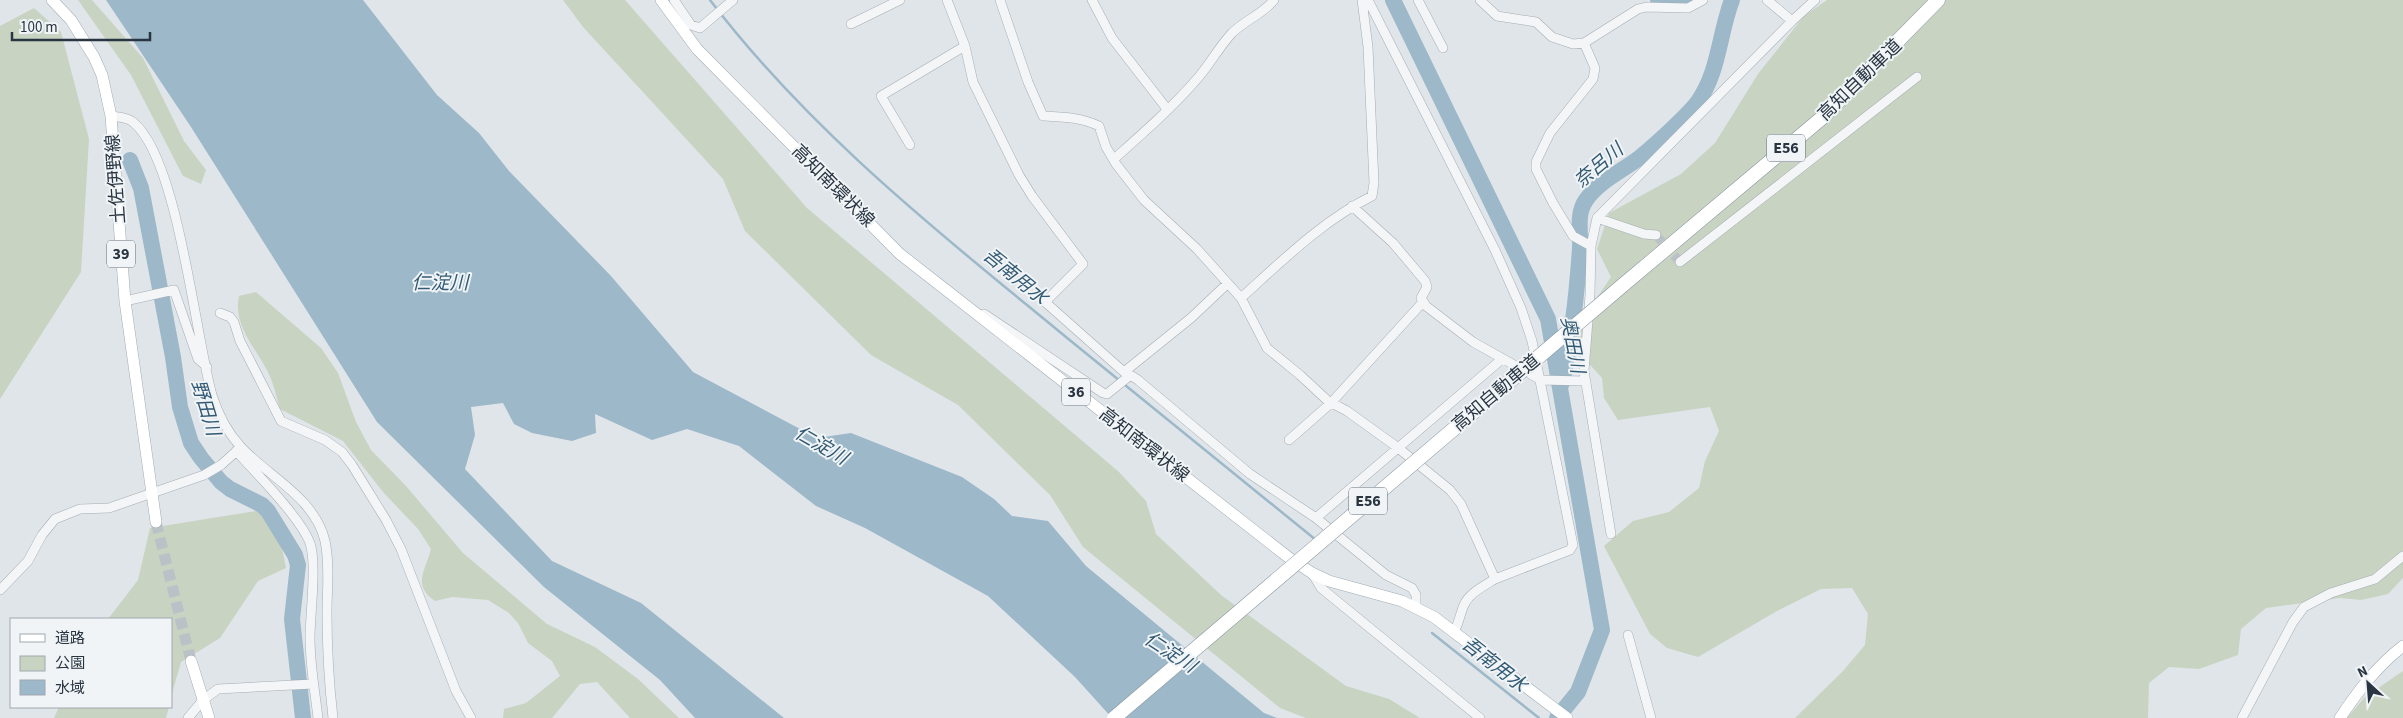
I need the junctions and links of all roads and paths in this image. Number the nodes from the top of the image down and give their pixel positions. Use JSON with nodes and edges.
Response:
{"nodes":[{"id":1,"x":52,"y":0,"type":"edge"},
{"id":2,"x":661,"y":0,"type":"edge"},
{"id":3,"x":674,"y":0,"type":"edge"},
{"id":4,"x":734,"y":0,"type":"edge"},
{"id":5,"x":900,"y":0,"type":"edge"},
{"id":6,"x":947,"y":0,"type":"edge"},
{"id":7,"x":1000,"y":0,"type":"edge"},
{"id":8,"x":1092,"y":0,"type":"edge"},
{"id":9,"x":1274,"y":0,"type":"edge"},
{"id":10,"x":1362,"y":0,"type":"edge"},
{"id":11,"x":1368,"y":0,"type":"edge"},
{"id":12,"x":1418,"y":0,"type":"edge"},
{"id":13,"x":1480,"y":0,"type":"edge"},
{"id":14,"x":1703,"y":0,"type":"edge"},
{"id":15,"x":1767,"y":0,"type":"edge"},
{"id":16,"x":1815,"y":0,"type":"edge"},
{"id":17,"x":1938,"y":0,"type":"edge"},
{"id":18,"x":1792,"y":21,"type":"junction"},
{"id":19,"x":852,"y":24,"type":"dead end"},
{"id":20,"x":1584,"y":43,"type":"junction"},
{"id":21,"x":965,"y":46,"type":"junction"},
{"id":22,"x":1443,"y":48,"type":"dead end"},
{"id":23,"x":1917,"y":77,"type":"dead end"},
{"id":24,"x":1167,"y":109,"type":"junction"},
{"id":25,"x":111,"y":116,"type":"junction"},
{"id":26,"x":910,"y":145,"type":"dead end"},
{"id":27,"x":1114,"y":159,"type":"junction"},
{"id":28,"x":1352,"y":206,"type":"junction"},
{"id":29,"x":1597,"y":218,"type":"junction"},
{"id":30,"x":1656,"y":235,"type":"tunnel mouth"},
{"id":31,"x":1591,"y":246,"type":"junction"},
{"id":32,"x":1680,"y":262,"type":"dead end"},
{"id":33,"x":932,"y":280,"type":"junction"},
{"id":34,"x":1227,"y":284,"type":"junction"},
{"id":35,"x":1241,"y":298,"type":"junction"},
{"id":36,"x":125,"y":301,"type":"junction"},
{"id":37,"x":1424,"y":302,"type":"junction"},
{"id":38,"x":220,"y":313,"type":"dead end"},
{"id":39,"x":1576,"y":318,"type":"dead end"},
{"id":40,"x":1587,"y":333,"type":"junction"},
{"id":41,"x":1502,"y":359,"type":"junction"},
{"id":42,"x":207,"y":367,"type":"junction"},
{"id":43,"x":1128,"y":375,"type":"junction"},
{"id":44,"x":1541,"y":380,"type":"junction"},
{"id":45,"x":1585,"y":381,"type":"junction"},
{"id":46,"x":1331,"y":402,"type":"junction"},
{"id":47,"x":1289,"y":440,"type":"dead end"},
{"id":48,"x":1397,"y":447,"type":"junction"},
{"id":49,"x":239,"y":449,"type":"junction"},
{"id":50,"x":152,"y":495,"type":"junction"},
{"id":51,"x":1316,"y":518,"type":"junction"},
{"id":52,"x":156,"y":522,"type":"tunnel mouth"},
{"id":53,"x":1611,"y":534,"type":"dead end"},
{"id":54,"x":2403,"y":556,"type":"edge"},
{"id":55,"x":1312,"y":572,"type":"junction"},
{"id":56,"x":1495,"y":579,"type":"junction"},
{"id":57,"x":0,"y":590,"type":"edge"},
{"id":58,"x":1416,"y":606,"type":"junction"},
{"id":59,"x":1454,"y":632,"type":"junction"},
{"id":60,"x":1628,"y":635,"type":"dead end"},
{"id":61,"x":2403,"y":646,"type":"edge"},
{"id":62,"x":192,"y":661,"type":"tunnel mouth"},
{"id":63,"x":309,"y":684,"type":"junction"},
{"id":64,"x":203,"y":700,"type":"junction"},
{"id":65,"x":188,"y":718,"type":"edge"},
{"id":66,"x":209,"y":718,"type":"edge"},
{"id":67,"x":318,"y":718,"type":"edge"},
{"id":68,"x":333,"y":718,"type":"edge"},
{"id":69,"x":471,"y":718,"type":"edge"},
{"id":70,"x":1114,"y":718,"type":"edge"},
{"id":71,"x":1480,"y":718,"type":"edge"},
{"id":72,"x":1567,"y":718,"type":"edge"},
{"id":73,"x":1652,"y":718,"type":"edge"},
{"id":74,"x":2242,"y":718,"type":"edge"},
{"id":75,"x":2340,"y":718,"type":"edge"}],
"edges":[{"from":1,"to":25,"type":"main road","name":"土佐伊野線","number":"39"},
{"from":2,"to":33,"type":"main road","name":"高知南環状線","number":"36"},
{"from":3,"to":4,"type":"street"},
{"from":5,"to":19,"type":"street"},
{"from":6,"to":21,"type":"street"},
{"from":7,"to":27,"type":"street"},
{"from":8,"to":24,"type":"street"},
{"from":9,"to":24,"type":"street"},
{"from":10,"to":28,"type":"street"},
{"from":11,"to":44,"type":"street"},
{"from":12,"to":22,"type":"street"},
{"from":13,"to":20,"type":"street"},
{"from":14,"to":20,"type":"street"},
{"from":15,"to":18,"type":"street"},
{"from":16,"to":18,"type":"street"},
{"from":17,"to":70,"type":"highway","name":"高知自動車道","number":"E56","bridge":true},
{"from":18,"to":29,"type":"street"},
{"from":20,"to":31,"type":"street"},
{"from":21,"to":26,"type":"street"},
{"from":21,"to":43,"type":"street"},
{"from":23,"to":32,"type":"street"},
{"from":24,"to":27,"type":"street"},
{"from":25,"to":36,"type":"main road","name":"土佐伊野線","number":"39"},
{"from":25,"to":42,"type":"street"},
{"from":27,"to":34,"type":"street"},
{"from":28,"to":35,"type":"street"},
{"from":28,"to":37,"type":"street"},
{"from":29,"to":30,"type":"street"},
{"from":29,"to":31,"type":"street"},
{"from":31,"to":40,"type":"street"},
{"from":33,"to":43,"type":"street"},
{"from":33,"to":55,"type":"main road","name":"高知南環状線","number":"36"},
{"from":34,"to":35,"type":"street"},
{"from":34,"to":43,"type":"street"},
{"from":35,"to":46,"type":"street"},
{"from":36,"to":42,"type":"street"},
{"from":36,"to":50,"type":"main road","name":"土佐伊野線","number":"39"},
{"from":37,"to":41,"type":"street"},
{"from":37,"to":46,"type":"street"},
{"from":38,"to":69,"type":"street"},
{"from":39,"to":40,"type":"street"},
{"from":40,"to":45,"type":"street"},
{"from":41,"to":44,"type":"street"},
{"from":41,"to":48,"type":"street"},
{"from":42,"to":49,"type":"street"},
{"from":43,"to":51,"type":"street"},
{"from":44,"to":45,"type":"street"},
{"from":44,"to":56,"type":"street"},
{"from":45,"to":53,"type":"street"},
{"from":46,"to":47,"type":"street"},
{"from":46,"to":48,"type":"street"},
{"from":48,"to":51,"type":"street"},
{"from":48,"to":56,"type":"street"},
{"from":49,"to":50,"type":"street"},
{"from":49,"to":63,"type":"street"},
{"from":49,"to":68,"type":"street"},
{"from":50,"to":52,"type":"main road","name":"土佐伊野線","number":"39"},
{"from":50,"to":57,"type":"street"},
{"from":51,"to":58,"type":"street"},
{"from":54,"to":74,"type":"street"},
{"from":55,"to":58,"type":"main road","name":"高知南環状線","number":"36"},
{"from":55,"to":71,"type":"street"},
{"from":56,"to":59,"type":"street"},
{"from":58,"to":59,"type":"main road","name":"高知南環状線","number":"36"},
{"from":59,"to":72,"type":"main road","name":"高知南環状線","number":"36"},
{"from":60,"to":73,"type":"street"},
{"from":61,"to":75,"type":"main road"},
{"from":62,"to":64,"type":"main road"},
{"from":63,"to":64,"type":"street"},
{"from":63,"to":67,"type":"street"},
{"from":64,"to":65,"type":"street"},
{"from":64,"to":66,"type":"main road"}]}
